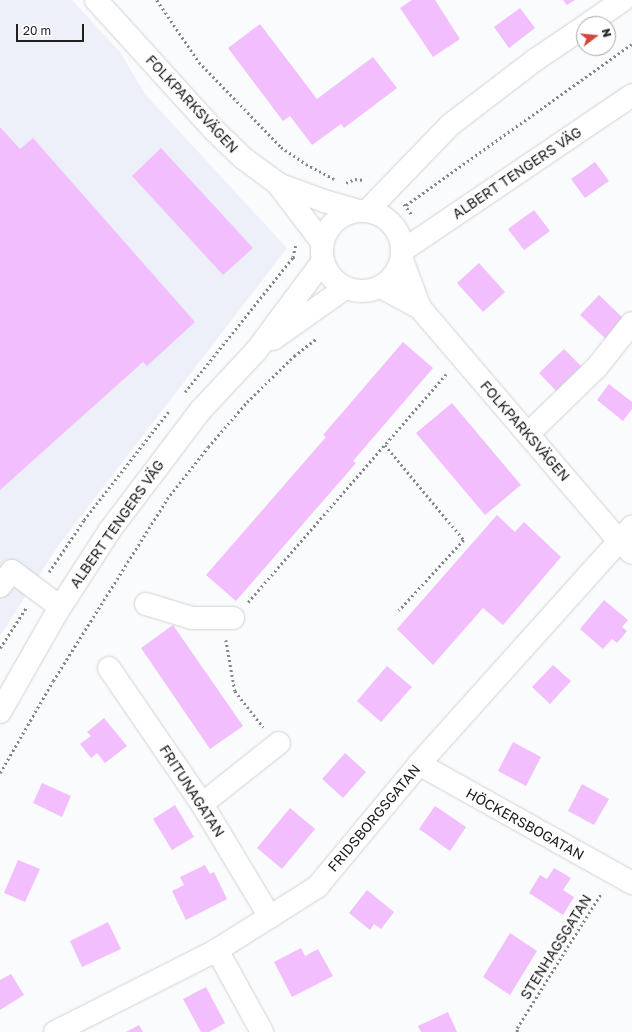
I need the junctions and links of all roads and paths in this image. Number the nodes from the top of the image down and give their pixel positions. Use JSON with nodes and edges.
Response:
{"nodes":[{"id":1,"x":96,"y":0,"type":"edge"},
{"id":2,"x":157,"y":0,"type":"edge"},
{"id":3,"x":623,"y":0,"type":"edge"},
{"id":4,"x":600,"y":16,"type":"edge"},
{"id":5,"x":576,"y":32,"type":"edge"},
{"id":6,"x":632,"y":44,"type":"edge"},
{"id":7,"x":632,"y":95,"type":"edge"},
{"id":8,"x":277,"y":183,"type":"junction"},
{"id":9,"x":344,"y":184,"type":"junction"},
{"id":10,"x":386,"y":189,"type":"junction"},
{"id":11,"x":324,"y":201,"type":"junction"},
{"id":12,"x":406,"y":206,"type":"junction"},
{"id":13,"x":361,"y":210,"type":"junction"},
{"id":14,"x":306,"y":220,"type":"junction"},
{"id":15,"x":426,"y":235,"type":"junction"},
{"id":16,"x":322,"y":251,"type":"junction"},
{"id":17,"x":402,"y":255,"type":"junction"},
{"id":18,"x":310,"y":278,"type":"junction"},
{"id":19,"x":381,"y":287,"type":"junction"},
{"id":20,"x":345,"y":288,"type":"junction"},
{"id":21,"x":420,"y":308,"type":"junction"},
{"id":22,"x":632,"y":323,"type":"edge"},
{"id":23,"x":318,"y":337,"type":"dead end"},
{"id":24,"x":256,"y":351,"type":"junction"},
{"id":25,"x":462,"y":356,"type":"junction"},
{"id":26,"x":528,"y":434,"type":"junction"},
{"id":27,"x":385,"y":445,"type":"junction"},
{"id":28,"x":627,"y":540,"type":"edge"},
{"id":29,"x":0,"y":586,"type":"edge"},
{"id":30,"x":146,"y":604,"type":"dead end"},
{"id":31,"x":60,"y":607,"type":"junction"},
{"id":32,"x":399,"y":611,"type":"dead end"},
{"id":33,"x":233,"y":618,"type":"junction"},
{"id":34,"x":108,"y":668,"type":"dead end"},
{"id":35,"x":0,"y":712,"type":"edge"},
{"id":36,"x":279,"y":743,"type":"joint"},
{"id":37,"x":419,"y":764,"type":"junction"},
{"id":38,"x":0,"y":773,"type":"edge"},
{"id":39,"x":202,"y":804,"type":"junction"},
{"id":40,"x":614,"y":872,"type":"junction"},
{"id":41,"x":632,"y":883,"type":"edge"},
{"id":42,"x":270,"y":917,"type":"junction"},
{"id":43,"x":217,"y":950,"type":"junction"},
{"id":44,"x":55,"y":1032,"type":"edge"},
{"id":45,"x":262,"y":1032,"type":"edge"},
{"id":46,"x":517,"y":1032,"type":"edge"}],
"edges":[{"from":1,"to":8,"type":"main road","name":"FOLKPARKSVÄGEN"},
{"from":2,"to":9,"type":"path"},
{"from":3,"to":4,"type":"main road"},
{"from":5,"to":10,"type":"main road"},
{"from":6,"to":12,"type":"path"},
{"from":7,"to":15,"type":"main road","name":"ALBERT TENGERS VÄG"},
{"from":8,"to":11,"type":"main road","name":"FOLKPARKSVÄGEN"},
{"from":8,"to":14,"type":"main road","name":"FOLKPARKSVÄGEN"},
{"from":9,"to":10,"type":"path"},
{"from":9,"to":11,"type":"path"},
{"from":10,"to":12,"type":"path"},
{"from":10,"to":13,"type":"main road"},
{"from":11,"to":13,"type":"main road","name":"FOLKPARKSVÄGEN"},
{"from":12,"to":15,"type":"path"},
{"from":13,"to":16,"type":"main road"},
{"from":13,"to":17,"type":"main road"},
{"from":14,"to":16,"type":"main road","name":"FOLKPARKSVÄGEN"},
{"from":14,"to":18,"type":"path"},
{"from":15,"to":17,"type":"main road","name":"ALBERT TENGERS VÄG"},
{"from":16,"to":18,"type":"main road","name":"ALBERT TENGERS VÄG"},
{"from":16,"to":20,"type":"main road"},
{"from":17,"to":19,"type":"main road"},
{"from":17,"to":21,"type":"main road","name":"FOLKPARKSVÄGEN"},
{"from":18,"to":24,"type":"main road","name":"ALBERT TENGERS VÄG"},
{"from":19,"to":20,"type":"main road"},
{"from":19,"to":21,"type":"main road","name":"FOLKPARKSVÄGEN"},
{"from":20,"to":24,"type":"main road","name":"ALBERT TENGERS VÄG"},
{"from":21,"to":25,"type":"main road","name":"FOLKPARKSVÄGEN"},
{"from":22,"to":26,"type":"main road"},
{"from":23,"to":38,"type":"path"},
{"from":24,"to":31,"type":"main road","name":"ALBERT TENGERS VÄG"},
{"from":25,"to":26,"type":"main road","name":"FOLKPARKSVÄGEN"},
{"from":25,"to":27,"type":"path"},
{"from":26,"to":28,"type":"main road","name":"FOLKPARKSVÄGEN"},
{"from":27,"to":32,"type":"path"},
{"from":27,"to":33,"type":"path"},
{"from":28,"to":37,"type":"main road","name":"FRIDSBORGSGATAN"},
{"from":29,"to":31,"type":"main road"},
{"from":30,"to":33,"type":"main road"},
{"from":31,"to":35,"type":"main road","name":"ALBERT TENGERS VÄG"},
{"from":33,"to":36,"type":"path"},
{"from":34,"to":39,"type":"main road","name":"FRITUNAGATAN"},
{"from":36,"to":39,"type":"main road"},
{"from":37,"to":40,"type":"main road","name":"HÖCKERSBOGATAN"},
{"from":37,"to":42,"type":"main road","name":"FRIDSBORGSGATAN"},
{"from":39,"to":42,"type":"main road","name":"FRITUNAGATAN"},
{"from":40,"to":41,"type":"main road","name":"HÖCKERSBOGATAN"},
{"from":40,"to":46,"type":"path","name":"STENHAGSGATAN"},
{"from":42,"to":43,"type":"main road","name":"FRIDSBORGSGATAN"},
{"from":43,"to":44,"type":"main road","name":"FRIDSBORGSGATAN"},
{"from":43,"to":45,"type":"main road"}]}
